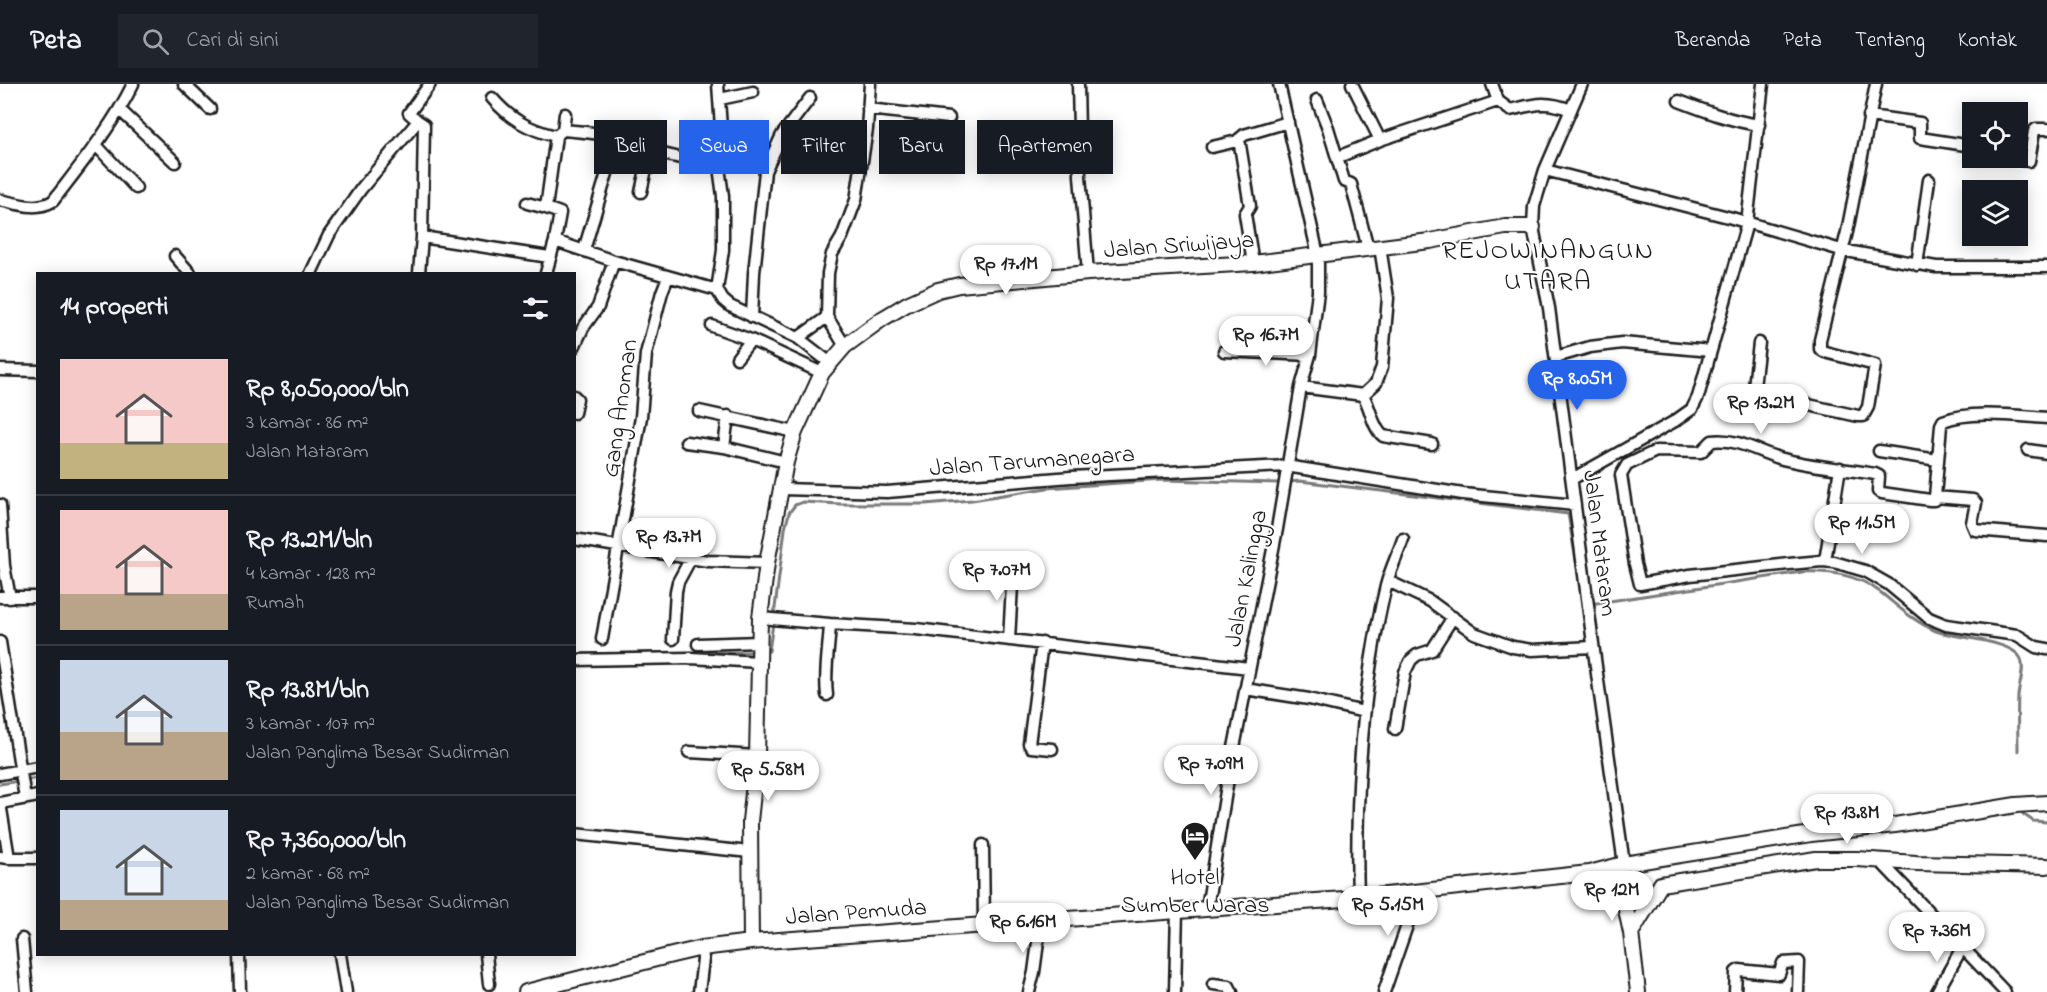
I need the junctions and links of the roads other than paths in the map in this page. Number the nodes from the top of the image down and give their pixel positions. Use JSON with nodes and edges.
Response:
{"nodes":[{"id":1,"x":133,"y":84,"type":"edge"},
{"id":2,"x":184,"y":84,"type":"edge"},
{"id":3,"x":430,"y":84,"type":"edge"},
{"id":4,"x":718,"y":84,"type":"edge"},
{"id":5,"x":870,"y":84,"type":"edge"},
{"id":6,"x":1078,"y":84,"type":"edge"},
{"id":7,"x":1279,"y":84,"type":"edge"},
{"id":8,"x":1353,"y":84,"type":"edge"},
{"id":9,"x":1492,"y":84,"type":"edge"},
{"id":10,"x":1582,"y":84,"type":"edge"},
{"id":11,"x":1763,"y":84,"type":"edge"},
{"id":12,"x":1876,"y":84,"type":"edge"},
{"id":13,"x":753,"y":92,"type":"dead end"},
{"id":14,"x":492,"y":98,"type":"dead end"},
{"id":15,"x":810,"y":98,"type":"dead end"},
{"id":16,"x":720,"y":99,"type":"junction"},
{"id":17,"x":1317,"y":100,"type":"dead end"},
{"id":18,"x":1498,"y":101,"type":"junction"},
{"id":19,"x":1679,"y":101,"type":"dead end"},
{"id":20,"x":210,"y":109,"type":"dead end"},
{"id":21,"x":868,"y":109,"type":"junction"},
{"id":22,"x":120,"y":110,"type":"junction"},
{"id":23,"x":1570,"y":110,"type":"junction"},
{"id":24,"x":565,"y":114,"type":"dead end"},
{"id":25,"x":1869,"y":116,"type":"junction"},
{"id":26,"x":949,"y":117,"type":"dead end"},
{"id":27,"x":721,"y":120,"type":"edge"},
{"id":28,"x":1079,"y":120,"type":"edge"},
{"id":29,"x":418,"y":121,"type":"junction"},
{"id":30,"x":1288,"y":122,"type":"junction"},
{"id":31,"x":1759,"y":125,"type":"junction"},
{"id":32,"x":2047,"y":129,"type":"edge"},
{"id":33,"x":560,"y":133,"type":"junction"},
{"id":34,"x":594,"y":135,"type":"edge"},
{"id":35,"x":1239,"y":140,"type":"junction"},
{"id":36,"x":1380,"y":141,"type":"junction"},
{"id":37,"x":1962,"y":144,"type":"edge"},
{"id":38,"x":96,"y":145,"type":"junction"},
{"id":39,"x":1212,"y":147,"type":"dead end"},
{"id":40,"x":1338,"y":157,"type":"junction"},
{"id":41,"x":2028,"y":161,"type":"edge"},
{"id":42,"x":175,"y":162,"type":"dead end"},
{"id":43,"x":1545,"y":170,"type":"junction"},
{"id":44,"x":607,"y":174,"type":"edge"},
{"id":45,"x":645,"y":174,"type":"edge"},
{"id":46,"x":719,"y":174,"type":"edge"},
{"id":47,"x":1081,"y":174,"type":"edge"},
{"id":48,"x":1929,"y":180,"type":"dead end"},
{"id":49,"x":136,"y":188,"type":"dead end"},
{"id":50,"x":641,"y":192,"type":"dead end"},
{"id":51,"x":0,"y":200,"type":"edge"},
{"id":52,"x":526,"y":203,"type":"dead end"},
{"id":53,"x":546,"y":208,"type":"junction"},
{"id":54,"x":1747,"y":223,"type":"junction"},
{"id":55,"x":1533,"y":227,"type":"junction"},
{"id":56,"x":422,"y":237,"type":"junction"},
{"id":57,"x":555,"y":242,"type":"junction"},
{"id":58,"x":1374,"y":248,"type":"junction"},
{"id":59,"x":584,"y":250,"type":"junction"},
{"id":60,"x":1841,"y":250,"type":"junction"},
{"id":61,"x":1318,"y":255,"type":"junction"},
{"id":62,"x":175,"y":256,"type":"dead end"},
{"id":63,"x":549,"y":257,"type":"junction"},
{"id":64,"x":614,"y":261,"type":"junction"},
{"id":65,"x":1253,"y":263,"type":"junction"},
{"id":66,"x":1917,"y":265,"type":"junction"},
{"id":67,"x":2047,"y":267,"type":"edge"},
{"id":68,"x":189,"y":272,"type":"edge"},
{"id":69,"x":311,"y":272,"type":"edge"},
{"id":70,"x":419,"y":272,"type":"edge"},
{"id":71,"x":546,"y":272,"type":"edge"},
{"id":72,"x":1088,"y":273,"type":"junction"},
{"id":73,"x":668,"y":277,"type":"junction"},
{"id":74,"x":717,"y":290,"type":"junction"},
{"id":75,"x":752,"y":317,"type":"junction"},
{"id":76,"x":827,"y":317,"type":"junction"},
{"id":77,"x":712,"y":326,"type":"dead end"},
{"id":78,"x":798,"y":338,"type":"junction"},
{"id":79,"x":752,"y":340,"type":"junction"},
{"id":80,"x":576,"y":343,"type":"edge"},
{"id":81,"x":843,"y":343,"type":"junction"},
{"id":82,"x":1759,"y":343,"type":"dead end"},
{"id":83,"x":1224,"y":351,"type":"dead end"},
{"id":84,"x":1711,"y":351,"type":"junction"},
{"id":85,"x":1310,"y":355,"type":"junction"},
{"id":86,"x":1556,"y":357,"type":"junction"},
{"id":87,"x":737,"y":358,"type":"dead end"},
{"id":88,"x":826,"y":368,"type":"junction"},
{"id":89,"x":0,"y":370,"type":"edge"},
{"id":90,"x":36,"y":371,"type":"edge"},
{"id":91,"x":1301,"y":387,"type":"junction"},
{"id":92,"x":1364,"y":395,"type":"junction"},
{"id":93,"x":699,"y":411,"type":"dead end"},
{"id":94,"x":728,"y":416,"type":"junction"},
{"id":95,"x":2047,"y":418,"type":"edge"},
{"id":96,"x":795,"y":432,"type":"junction"},
{"id":97,"x":686,"y":442,"type":"dead end"},
{"id":98,"x":1432,"y":444,"type":"dead end"},
{"id":99,"x":724,"y":447,"type":"junction"},
{"id":100,"x":2028,"y":450,"type":"dead end"},
{"id":101,"x":1879,"y":451,"type":"dead end"},
{"id":102,"x":2047,"y":453,"type":"edge"},
{"id":103,"x":1938,"y":460,"type":"junction"},
{"id":104,"x":786,"y":462,"type":"junction"},
{"id":105,"x":1286,"y":466,"type":"junction"},
{"id":106,"x":1840,"y":468,"type":"junction"},
{"id":107,"x":1572,"y":479,"type":"junction"},
{"id":108,"x":782,"y":489,"type":"junction"},
{"id":109,"x":1935,"y":497,"type":"junction"},
{"id":110,"x":1575,"y":505,"type":"junction"},
{"id":111,"x":0,"y":506,"type":"edge"},
{"id":112,"x":2047,"y":536,"type":"edge"},
{"id":113,"x":576,"y":539,"type":"edge"},
{"id":114,"x":1403,"y":539,"type":"dead end"},
{"id":115,"x":618,"y":547,"type":"junction"},
{"id":116,"x":691,"y":558,"type":"junction"},
{"id":117,"x":1825,"y":561,"type":"junction"},
{"id":118,"x":767,"y":563,"type":"junction"},
{"id":119,"x":1013,"y":567,"type":"dead end"},
{"id":120,"x":1388,"y":581,"type":"junction"},
{"id":121,"x":36,"y":597,"type":"edge"},
{"id":122,"x":5,"y":598,"type":"edge"},
{"id":123,"x":1453,"y":617,"type":"junction"},
{"id":124,"x":760,"y":618,"type":"junction"},
{"id":125,"x":830,"y":624,"type":"junction"},
{"id":126,"x":602,"y":639,"type":"dead end"},
{"id":127,"x":672,"y":639,"type":"dead end"},
{"id":128,"x":1009,"y":640,"type":"junction"},
{"id":129,"x":0,"y":642,"type":"edge"},
{"id":130,"x":1042,"y":643,"type":"junction"},
{"id":131,"x":698,"y":644,"type":"dead end"},
{"id":132,"x":1593,"y":647,"type":"junction"},
{"id":133,"x":2047,"y":649,"type":"edge"},
{"id":134,"x":759,"y":652,"type":"junction"},
{"id":135,"x":576,"y":660,"type":"edge"},
{"id":136,"x":2,"y":666,"type":"edge"},
{"id":137,"x":1249,"y":668,"type":"junction"},
{"id":138,"x":1245,"y":689,"type":"junction"},
{"id":139,"x":827,"y":695,"type":"dead end"},
{"id":140,"x":4,"y":703,"type":"edge"},
{"id":141,"x":1364,"y":712,"type":"junction"},
{"id":142,"x":1395,"y":729,"type":"dead end"},
{"id":143,"x":1052,"y":749,"type":"dead end"},
{"id":144,"x":689,"y":752,"type":"dead end"},
{"id":145,"x":757,"y":756,"type":"junction"},
{"id":146,"x":36,"y":768,"type":"edge"},
{"id":147,"x":20,"y":772,"type":"junction"},
{"id":148,"x":0,"y":774,"type":"edge"},
{"id":149,"x":24,"y":792,"type":"junction"},
{"id":150,"x":36,"y":795,"type":"edge"},
{"id":151,"x":0,"y":803,"type":"edge"},
{"id":152,"x":2047,"y":803,"type":"edge"},
{"id":153,"x":576,"y":834,"type":"edge"},
{"id":154,"x":983,"y":844,"type":"dead end"},
{"id":155,"x":750,"y":852,"type":"junction"},
{"id":156,"x":4,"y":857,"type":"edge"},
{"id":157,"x":36,"y":858,"type":"edge"},
{"id":158,"x":1881,"y":861,"type":"junction"},
{"id":159,"x":1624,"y":864,"type":"junction"},
{"id":160,"x":2047,"y":866,"type":"edge"},
{"id":161,"x":1589,"y":873,"type":"junction"},
{"id":162,"x":1628,"y":883,"type":"junction"},
{"id":163,"x":1419,"y":891,"type":"junction"},
{"id":164,"x":1656,"y":894,"type":"junction"},
{"id":165,"x":1358,"y":897,"type":"junction"},
{"id":166,"x":1625,"y":905,"type":"junction"},
{"id":167,"x":1207,"y":908,"type":"junction"},
{"id":168,"x":1177,"y":910,"type":"junction"},
{"id":169,"x":1041,"y":920,"type":"junction"},
{"id":170,"x":984,"y":924,"type":"junction"},
{"id":171,"x":1631,"y":933,"type":"junction"},
{"id":172,"x":22,"y":939,"type":"dead end"},
{"id":173,"x":751,"y":942,"type":"junction"},
{"id":174,"x":702,"y":948,"type":"junction"},
{"id":175,"x":1962,"y":948,"type":"junction"},
{"id":176,"x":239,"y":956,"type":"edge"},
{"id":177,"x":340,"y":956,"type":"edge"},
{"id":178,"x":486,"y":956,"type":"edge"},
{"id":179,"x":489,"y":984,"type":"dead end"},
{"id":180,"x":1213,"y":984,"type":"dead end"},
{"id":181,"x":27,"y":992,"type":"edge"},
{"id":182,"x":240,"y":992,"type":"edge"},
{"id":183,"x":346,"y":992,"type":"edge"},
{"id":184,"x":526,"y":992,"type":"edge"},
{"id":185,"x":699,"y":992,"type":"edge"},
{"id":186,"x":1029,"y":992,"type":"edge"},
{"id":187,"x":1175,"y":992,"type":"edge"},
{"id":188,"x":1232,"y":992,"type":"edge"},
{"id":189,"x":1384,"y":992,"type":"edge"},
{"id":190,"x":1638,"y":992,"type":"edge"},
{"id":191,"x":1735,"y":992,"type":"edge"},
{"id":192,"x":1798,"y":992,"type":"edge"},
{"id":193,"x":1937,"y":992,"type":"edge"},
{"id":194,"x":2005,"y":992,"type":"edge"}],
"edges":[{"from":1,"to":22,"type":"street"},
{"from":2,"to":20,"type":"street"},
{"from":3,"to":29,"type":"street"},
{"from":4,"to":16,"type":"street"},
{"from":5,"to":21,"type":"street"},
{"from":6,"to":28,"type":"street"},
{"from":7,"to":30,"type":"street","name":"Jalan Kalingga"},
{"from":8,"to":36,"type":"street"},
{"from":9,"to":18,"type":"street"},
{"from":10,"to":23,"type":"street","name":"Jalan Mataram"},
{"from":11,"to":31,"type":"street"},
{"from":12,"to":25,"type":"street"},
{"from":13,"to":16,"type":"street"},
{"from":14,"to":33,"type":"street"},
{"from":15,"to":75,"type":"street"},
{"from":16,"to":27,"type":"street"},
{"from":17,"to":40,"type":"street"},
{"from":18,"to":23,"type":"street"},
{"from":18,"to":36,"type":"street"},
{"from":19,"to":31,"type":"street"},
{"from":21,"to":26,"type":"street"},
{"from":21,"to":76,"type":"street"},
{"from":22,"to":38,"type":"street"},
{"from":22,"to":42,"type":"street"},
{"from":23,"to":43,"type":"street","name":"Jalan Mataram"},
{"from":24,"to":33,"type":"street"},
{"from":25,"to":37,"type":"street"},
{"from":25,"to":60,"type":"street"},
{"from":29,"to":56,"type":"street"},
{"from":29,"to":69,"type":"street"},
{"from":30,"to":35,"type":"street"},
{"from":30,"to":61,"type":"street","name":"Jalan Kalingga"},
{"from":31,"to":54,"type":"street"},
{"from":32,"to":41,"type":"street"},
{"from":33,"to":34,"type":"street"},
{"from":33,"to":53,"type":"street"},
{"from":35,"to":39,"type":"street"},
{"from":35,"to":65,"type":"street"},
{"from":36,"to":40,"type":"street"},
{"from":38,"to":49,"type":"street"},
{"from":38,"to":51,"type":"street"},
{"from":40,"to":58,"type":"street"},
{"from":43,"to":54,"type":"street"},
{"from":43,"to":55,"type":"street","name":"Jalan Mataram"},
{"from":44,"to":59,"type":"street"},
{"from":45,"to":50,"type":"street"},
{"from":46,"to":74,"type":"street"},
{"from":47,"to":72,"type":"street"},
{"from":48,"to":66,"type":"street"},
{"from":52,"to":53,"type":"street"},
{"from":53,"to":57,"type":"street"},
{"from":54,"to":60,"type":"street"},
{"from":54,"to":84,"type":"street"},
{"from":55,"to":58,"type":"main road","name":"Jalan Sriwijaya"},
{"from":55,"to":86,"type":"street","name":"Jalan Mataram"},
{"from":56,"to":63,"type":"street"},
{"from":56,"to":70,"type":"street"},
{"from":57,"to":59,"type":"street"},
{"from":57,"to":63,"type":"street"},
{"from":58,"to":61,"type":"main road","name":"Jalan Sriwijaya"},
{"from":58,"to":92,"type":"street"},
{"from":59,"to":64,"type":"street"},
{"from":60,"to":66,"type":"street"},
{"from":60,"to":82,"type":"street"},
{"from":61,"to":65,"type":"main road","name":"Jalan Sriwijaya"},
{"from":61,"to":85,"type":"street","name":"Jalan Kalingga"},
{"from":62,"to":68,"type":"street"},
{"from":63,"to":71,"type":"street"},
{"from":64,"to":73,"type":"street"},
{"from":64,"to":80,"type":"street"},
{"from":65,"to":72,"type":"main road","name":"Jalan Sriwijaya"},
{"from":66,"to":67,"type":"street"},
{"from":72,"to":81,"type":"main road","name":"Jalan Sriwijaya"},
{"from":73,"to":74,"type":"street"},
{"from":73,"to":115,"type":"street","name":"Gang Anoman"},
{"from":74,"to":75,"type":"street"},
{"from":75,"to":78,"type":"street"},
{"from":76,"to":78,"type":"street"},
{"from":76,"to":81,"type":"street"},
{"from":77,"to":79,"type":"street"},
{"from":78,"to":88,"type":"street"},
{"from":79,"to":87,"type":"street"},
{"from":79,"to":88,"type":"street"},
{"from":81,"to":88,"type":"main road","name":"Jalan Sriwijaya"},
{"from":83,"to":85,"type":"street"},
{"from":84,"to":86,"type":"street"},
{"from":84,"to":107,"type":"street"},
{"from":85,"to":91,"type":"street","name":"Jalan Kalingga"},
{"from":86,"to":107,"type":"street","name":"Jalan Mataram"},
{"from":88,"to":96,"type":"main road","name":"Jalan Sriwijaya"},
{"from":89,"to":90,"type":"street"},
{"from":91,"to":92,"type":"street"},
{"from":91,"to":105,"type":"street","name":"Jalan Kalingga"},
{"from":92,"to":98,"type":"street"},
{"from":93,"to":94,"type":"street"},
{"from":94,"to":96,"type":"street"},
{"from":94,"to":99,"type":"street"},
{"from":95,"to":103,"type":"street"},
{"from":96,"to":104,"type":"main road","name":"Jalan Sriwijaya"},
{"from":97,"to":99,"type":"street"},
{"from":99,"to":104,"type":"street"},
{"from":100,"to":102,"type":"street"},
{"from":101,"to":103,"type":"street"},
{"from":103,"to":109,"type":"street"},
{"from":104,"to":108,"type":"main road","name":"Jalan Sriwijaya"},
{"from":105,"to":108,"type":"street","name":"Jalan Tarumanegara"},
{"from":105,"to":110,"type":"street","name":"Jalan Tarumanegara"},
{"from":105,"to":137,"type":"street","name":"Jalan Kalingga"},
{"from":106,"to":109,"type":"street"},
{"from":106,"to":117,"type":"street"},
{"from":106,"to":117,"type":"street"},
{"from":107,"to":110,"type":"street","name":"Jalan Mataram"},
{"from":108,"to":118,"type":"main road","name":"Jalan Sriwijaya"},
{"from":109,"to":112,"type":"street"},
{"from":110,"to":132,"type":"street","name":"Jalan Mataram"},
{"from":111,"to":122,"type":"street"},
{"from":113,"to":115,"type":"street"},
{"from":114,"to":120,"type":"street"},
{"from":115,"to":116,"type":"street"},
{"from":115,"to":126,"type":"street","name":"Gang Anoman"},
{"from":116,"to":118,"type":"street"},
{"from":116,"to":127,"type":"street"},
{"from":117,"to":133,"type":"street"},
{"from":118,"to":124,"type":"main road","name":"Jalan Sriwijaya"},
{"from":119,"to":128,"type":"street"},
{"from":120,"to":123,"type":"street"},
{"from":120,"to":141,"type":"street"},
{"from":121,"to":122,"type":"street"},
{"from":123,"to":132,"type":"street"},
{"from":123,"to":142,"type":"street"},
{"from":124,"to":125,"type":"street"},
{"from":124,"to":134,"type":"main road","name":"Jalan Sriwijaya"},
{"from":125,"to":128,"type":"street"},
{"from":125,"to":139,"type":"street"},
{"from":128,"to":130,"type":"street"},
{"from":129,"to":136,"type":"street"},
{"from":130,"to":137,"type":"street"},
{"from":130,"to":143,"type":"street"},
{"from":131,"to":134,"type":"street"},
{"from":132,"to":159,"type":"street","name":"Jalan Mataram"},
{"from":134,"to":135,"type":"street"},
{"from":134,"to":145,"type":"main road","name":"Jalan Sriwijaya"},
{"from":136,"to":140,"type":"street"},
{"from":137,"to":138,"type":"street","name":"Jalan Kalingga"},
{"from":138,"to":141,"type":"street"},
{"from":138,"to":167,"type":"street","name":"Jalan Kalingga"},
{"from":140,"to":147,"type":"street"},
{"from":141,"to":165,"type":"street"},
{"from":144,"to":145,"type":"street"},
{"from":145,"to":155,"type":"main road","name":"Jalan Sriwijaya"},
{"from":146,"to":147,"type":"street"},
{"from":147,"to":148,"type":"street"},
{"from":147,"to":149,"type":"street"},
{"from":149,"to":150,"type":"street"},
{"from":149,"to":151,"type":"street"},
{"from":151,"to":156,"type":"street"},
{"from":152,"to":159,"type":"main road","name":"Jalan Pemuda"},
{"from":153,"to":155,"type":"street"},
{"from":154,"to":170,"type":"street"},
{"from":155,"to":173,"type":"main road","name":"Jalan Sriwijaya"},
{"from":156,"to":157,"type":"street"},
{"from":158,"to":160,"type":"main road"},
{"from":158,"to":164,"type":"main road"},
{"from":158,"to":175,"type":"street"},
{"from":159,"to":161,"type":"main road","name":"Jalan Pemuda"},
{"from":159,"to":162,"type":"main road"},
{"from":161,"to":163,"type":"main road","name":"Jalan Pemuda"},
{"from":161,"to":166,"type":"main road"},
{"from":162,"to":164,"type":"main road"},
{"from":162,"to":166,"type":"main road"},
{"from":163,"to":165,"type":"main road","name":"Jalan Pemuda"},
{"from":163,"to":189,"type":"street"},
{"from":164,"to":171,"type":"main road"},
{"from":165,"to":167,"type":"main road","name":"Jalan Pemuda"},
{"from":166,"to":171,"type":"main road"},
{"from":167,"to":168,"type":"main road","name":"Jalan Pemuda"},
{"from":168,"to":169,"type":"main road","name":"Jalan Pemuda"},
{"from":168,"to":187,"type":"street"},
{"from":169,"to":170,"type":"main road","name":"Jalan Pemuda"},
{"from":169,"to":186,"type":"street"},
{"from":170,"to":173,"type":"main road","name":"Jalan Pemuda"},
{"from":171,"to":190,"type":"main road"},
{"from":172,"to":181,"type":"street"},
{"from":173,"to":174,"type":"main road","name":"Jalan Pemuda"},
{"from":174,"to":184,"type":"main road","name":"Jalan Pemuda"},
{"from":174,"to":185,"type":"street"},
{"from":175,"to":193,"type":"street"},
{"from":175,"to":194,"type":"street"},
{"from":176,"to":182,"type":"street"},
{"from":177,"to":183,"type":"street"},
{"from":178,"to":179,"type":"street"},
{"from":180,"to":188,"type":"street"},
{"from":191,"to":192,"type":"street"}]}
